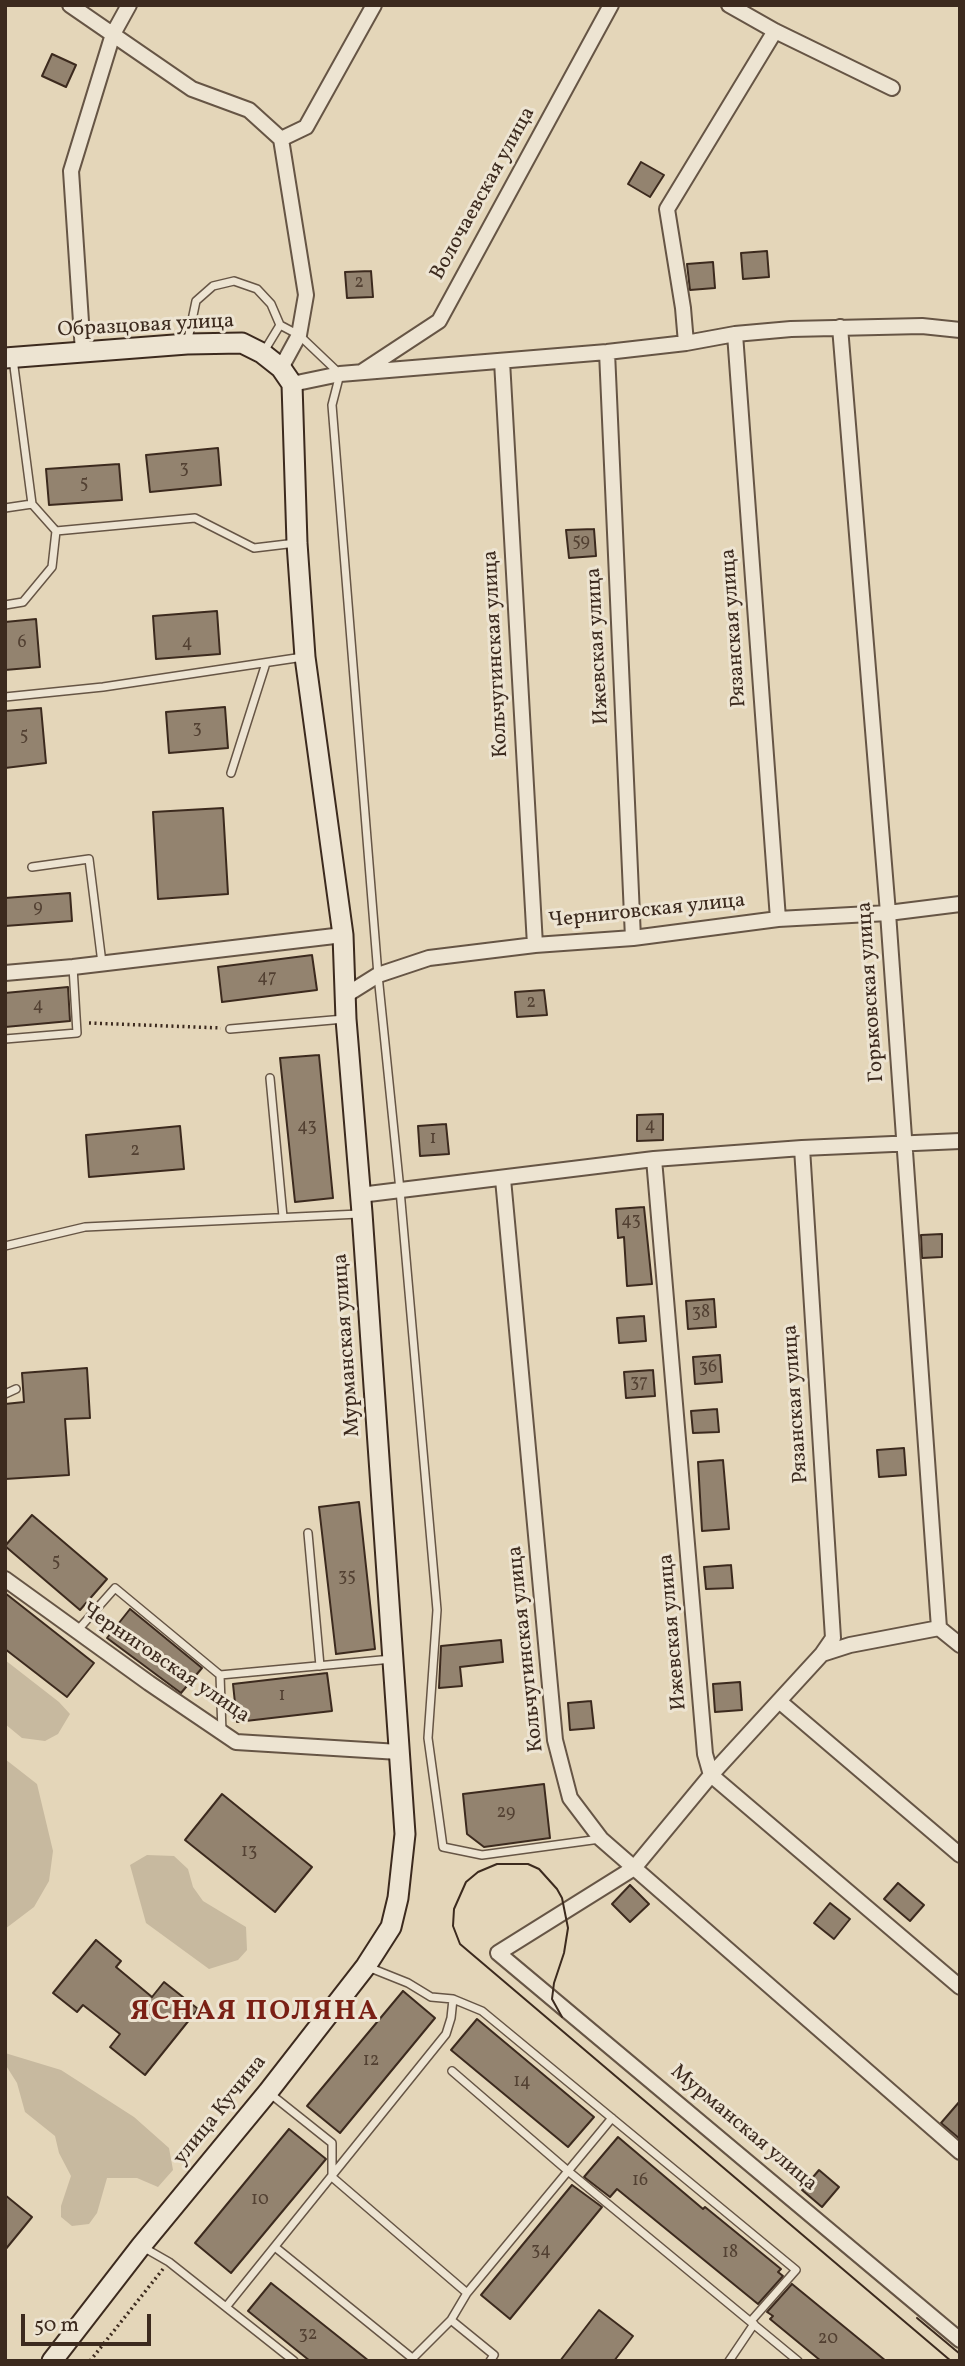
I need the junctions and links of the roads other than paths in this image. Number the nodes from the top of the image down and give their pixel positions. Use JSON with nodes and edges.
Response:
{"nodes":[{"id":1,"x":70,"y":5,"type":"edge"},
{"id":2,"x":129,"y":5,"type":"edge"},
{"id":3,"x":374,"y":5,"type":"edge"},
{"id":4,"x":611,"y":5,"type":"edge"},
{"id":5,"x":729,"y":5,"type":"edge"},
{"id":6,"x":775,"y":31,"type":"junction"},
{"id":7,"x":113,"y":34,"type":"junction"},
{"id":8,"x":892,"y":88,"type":"dead end"},
{"id":9,"x":281,"y":139,"type":"junction"},
{"id":10,"x":280,"y":325,"type":"junction"},
{"id":11,"x":839,"y":327,"type":"junction"},
{"id":12,"x":960,"y":330,"type":"edge"},
{"id":13,"x":299,"y":334,"type":"junction"},
{"id":14,"x":735,"y":334,"type":"junction"},
{"id":15,"x":686,"y":343,"type":"junction"},
{"id":16,"x":187,"y":344,"type":"junction"},
{"id":17,"x":83,"y":352,"type":"junction"},
{"id":18,"x":607,"y":352,"type":"junction"},
{"id":19,"x":262,"y":353,"type":"junction"},
{"id":20,"x":9,"y":358,"type":"edge"},
{"id":21,"x":502,"y":361,"type":"junction"},
{"id":22,"x":361,"y":372,"type":"junction"},
{"id":23,"x":340,"y":374,"type":"junction"},
{"id":24,"x":287,"y":376,"type":"junction"},
{"id":25,"x":32,"y":504,"type":"junction"},
{"id":26,"x":5,"y":508,"type":"edge"},
{"id":27,"x":56,"y":531,"type":"junction"},
{"id":28,"x":297,"y":543,"type":"junction"},
{"id":29,"x":5,"y":605,"type":"edge"},
{"id":30,"x":305,"y":657,"type":"junction"},
{"id":31,"x":266,"y":663,"type":"junction"},
{"id":32,"x":5,"y":697,"type":"edge"},
{"id":33,"x":231,"y":773,"type":"dead end"},
{"id":34,"x":32,"y":867,"type":"dead end"},
{"id":35,"x":960,"y":904,"type":"edge"},
{"id":36,"x":888,"y":913,"type":"junction"},
{"id":37,"x":778,"y":919,"type":"junction"},
{"id":38,"x":343,"y":935,"type":"junction"},
{"id":39,"x":633,"y":938,"type":"junction"},
{"id":40,"x":535,"y":945,"type":"junction"},
{"id":41,"x":102,"y":964,"type":"junction"},
{"id":42,"x":73,"y":967,"type":"junction"},
{"id":43,"x":5,"y":973,"type":"edge"},
{"id":44,"x":378,"y":975,"type":"junction"},
{"id":45,"x":346,"y":995,"type":"junction"},
{"id":46,"x":346,"y":1019,"type":"junction"},
{"id":47,"x":230,"y":1028,"type":"road end"},
{"id":48,"x":5,"y":1039,"type":"edge"},
{"id":49,"x":270,"y":1077,"type":"dead end"},
{"id":50,"x":960,"y":1141,"type":"edge"},
{"id":51,"x":904,"y":1145,"type":"junction"},
{"id":52,"x":802,"y":1148,"type":"junction"},
{"id":53,"x":654,"y":1159,"type":"junction"},
{"id":54,"x":503,"y":1179,"type":"junction"},
{"id":55,"x":400,"y":1190,"type":"junction"},
{"id":56,"x":361,"y":1204,"type":"junction"},
{"id":57,"x":283,"y":1217,"type":"junction"},
{"id":58,"x":5,"y":1246,"type":"edge"},
{"id":59,"x":16,"y":1390,"type":"dead end"},
{"id":60,"x":5,"y":1394,"type":"edge"},
{"id":61,"x":308,"y":1533,"type":"dead end"},
{"id":62,"x":5,"y":1579,"type":"edge"},
{"id":63,"x":939,"y":1628,"type":"junction"},
{"id":64,"x":77,"y":1631,"type":"junction"},
{"id":65,"x":960,"y":1645,"type":"edge"},
{"id":66,"x":822,"y":1654,"type":"junction"},
{"id":67,"x":393,"y":1658,"type":"junction"},
{"id":68,"x":320,"y":1666,"type":"junction"},
{"id":69,"x":220,"y":1675,"type":"junction"},
{"id":70,"x":779,"y":1700,"type":"junction"},
{"id":71,"x":222,"y":1732,"type":"junction"},
{"id":72,"x":399,"y":1752,"type":"junction"},
{"id":73,"x":711,"y":1775,"type":"junction"},
{"id":74,"x":601,"y":1839,"type":"junction"},
{"id":75,"x":960,"y":1855,"type":"edge"},
{"id":76,"x":634,"y":1868,"type":"junction"},
{"id":77,"x":366,"y":1966,"type":"junction"},
{"id":78,"x":960,"y":1987,"type":"edge"},
{"id":79,"x":453,"y":1999,"type":"junction"},
{"id":80,"x":452,"y":2071,"type":"dead end"},
{"id":81,"x":268,"y":2092,"type":"junction"},
{"id":82,"x":612,"y":2118,"type":"junction"},
{"id":83,"x":960,"y":2151,"type":"edge"},
{"id":84,"x":568,"y":2171,"type":"junction"},
{"id":85,"x":332,"y":2177,"type":"junction"},
{"id":86,"x":141,"y":2246,"type":"junction"},
{"id":87,"x":275,"y":2247,"type":"junction"},
{"id":88,"x":467,"y":2293,"type":"junction"},
{"id":89,"x":226,"y":2307,"type":"junction"},
{"id":90,"x":451,"y":2320,"type":"junction"},
{"id":91,"x":752,"y":2322,"type":"junction"},
{"id":92,"x":960,"y":2340,"type":"edge"},
{"id":93,"x":411,"y":2360,"type":"edge"},
{"id":94,"x":52,"y":2361,"type":"edge"},
{"id":95,"x":294,"y":2361,"type":"edge"},
{"id":96,"x":490,"y":2361,"type":"edge"},
{"id":97,"x":729,"y":2361,"type":"edge"},
{"id":98,"x":798,"y":2361,"type":"edge"}],
"edges":[{"from":1,"to":7,"type":"street"},
{"from":2,"to":7,"type":"street"},
{"from":3,"to":9,"type":"street"},
{"from":4,"to":22,"type":"street","name":"Волочаевская улица"},
{"from":5,"to":6,"type":"street"},
{"from":6,"to":8,"type":"street"},
{"from":6,"to":15,"type":"street"},
{"from":7,"to":9,"type":"street"},
{"from":7,"to":17,"type":"street"},
{"from":9,"to":13,"type":"street"},
{"from":10,"to":13,"type":"lane"},
{"from":10,"to":16,"type":"lane"},
{"from":10,"to":19,"type":"lane"},
{"from":11,"to":12,"type":"street"},
{"from":11,"to":14,"type":"street"},
{"from":11,"to":36,"type":"street","name":"Горьковская улица"},
{"from":13,"to":23,"type":"lane"},
{"from":13,"to":24,"type":"street"},
{"from":14,"to":15,"type":"street"},
{"from":14,"to":37,"type":"street","name":"Рязанская улица"},
{"from":15,"to":18,"type":"street"},
{"from":16,"to":17,"type":"main road","name":"Образцовая улица"},
{"from":16,"to":19,"type":"main road","name":"Образцовая улица"},
{"from":17,"to":20,"type":"main road","name":"Образцовая улица"},
{"from":18,"to":21,"type":"street"},
{"from":18,"to":39,"type":"street","name":"Ижевская улица"},
{"from":19,"to":24,"type":"main road","name":"Образцовая улица"},
{"from":20,"to":25,"type":"lane"},
{"from":21,"to":22,"type":"street"},
{"from":21,"to":40,"type":"street","name":"Кольчугинская улица"},
{"from":22,"to":23,"type":"street"},
{"from":23,"to":24,"type":"street"},
{"from":23,"to":44,"type":"lane"},
{"from":24,"to":28,"type":"main road","name":"Мурманская улица"},
{"from":25,"to":26,"type":"lane"},
{"from":25,"to":27,"type":"lane"},
{"from":27,"to":28,"type":"lane"},
{"from":27,"to":29,"type":"lane"},
{"from":28,"to":30,"type":"main road","name":"Мурманская улица"},
{"from":30,"to":31,"type":"lane"},
{"from":30,"to":38,"type":"main road","name":"Мурманская улица"},
{"from":31,"to":32,"type":"lane"},
{"from":31,"to":33,"type":"lane"},
{"from":34,"to":41,"type":"lane"},
{"from":35,"to":36,"type":"street","name":"Черниговская улица"},
{"from":36,"to":37,"type":"street","name":"Черниговская улица"},
{"from":36,"to":51,"type":"street","name":"Горьковская улица"},
{"from":37,"to":39,"type":"street","name":"Черниговская улица"},
{"from":38,"to":41,"type":"street"},
{"from":38,"to":45,"type":"main road","name":"Мурманская улица"},
{"from":39,"to":40,"type":"street","name":"Черниговская улица"},
{"from":40,"to":44,"type":"street","name":"Черниговская улица"},
{"from":41,"to":42,"type":"street"},
{"from":42,"to":43,"type":"street"},
{"from":42,"to":48,"type":"lane"},
{"from":44,"to":45,"type":"street","name":"Черниговская улица"},
{"from":44,"to":55,"type":"lane"},
{"from":45,"to":46,"type":"main road","name":"Мурманская улица"},
{"from":46,"to":47,"type":"lane"},
{"from":46,"to":56,"type":"main road","name":"Мурманская улица"},
{"from":49,"to":57,"type":"lane"},
{"from":50,"to":51,"type":"street"},
{"from":51,"to":52,"type":"street"},
{"from":51,"to":63,"type":"street","name":"Горьковская улица"},
{"from":52,"to":53,"type":"street"},
{"from":52,"to":66,"type":"street","name":"Рязанская улица"},
{"from":53,"to":54,"type":"street"},
{"from":53,"to":73,"type":"street","name":"Ижевская улица"},
{"from":54,"to":55,"type":"street"},
{"from":54,"to":74,"type":"street","name":"Кольчугинская улица"},
{"from":55,"to":56,"type":"street"},
{"from":55,"to":74,"type":"lane"},
{"from":56,"to":57,"type":"lane"},
{"from":56,"to":67,"type":"main road","name":"Мурманская улица"},
{"from":57,"to":58,"type":"lane"},
{"from":59,"to":60,"type":"lane"},
{"from":61,"to":68,"type":"lane"},
{"from":62,"to":64,"type":"street","name":"Черниговская улица"},
{"from":63,"to":65,"type":"street"},
{"from":63,"to":66,"type":"street"},
{"from":64,"to":69,"type":"lane"},
{"from":64,"to":71,"type":"street","name":"Черниговская улица"},
{"from":66,"to":70,"type":"street"},
{"from":67,"to":68,"type":"lane"},
{"from":67,"to":72,"type":"main road","name":"Мурманская улица"},
{"from":68,"to":69,"type":"lane"},
{"from":69,"to":71,"type":"lane"},
{"from":70,"to":73,"type":"street"},
{"from":70,"to":75,"type":"street"},
{"from":71,"to":72,"type":"street","name":"Черниговская улица"},
{"from":72,"to":77,"type":"main road","name":"улица Кучина"},
{"from":73,"to":76,"type":"street"},
{"from":73,"to":78,"type":"street"},
{"from":74,"to":76,"type":"street","name":"Кольчугинская улица"},
{"from":76,"to":83,"type":"street","name":"Кольчугинская улица"},
{"from":76,"to":92,"type":"street","name":"Мурманская улица"},
{"from":77,"to":79,"type":"lane"},
{"from":77,"to":81,"type":"main road","name":"улица Кучина"},
{"from":79,"to":82,"type":"lane"},
{"from":79,"to":85,"type":"lane"},
{"from":80,"to":84,"type":"lane"},
{"from":81,"to":85,"type":"lane"},
{"from":81,"to":86,"type":"main road","name":"улица Кучина"},
{"from":82,"to":84,"type":"lane"},
{"from":82,"to":91,"type":"lane"},
{"from":84,"to":88,"type":"lane"},
{"from":84,"to":91,"type":"lane"},
{"from":85,"to":87,"type":"lane"},
{"from":85,"to":88,"type":"lane"},
{"from":86,"to":89,"type":"lane"},
{"from":86,"to":94,"type":"main road","name":"улица Кучина"},
{"from":87,"to":89,"type":"lane"},
{"from":87,"to":93,"type":"lane"},
{"from":88,"to":90,"type":"lane"},
{"from":89,"to":95,"type":"lane"},
{"from":90,"to":93,"type":"lane"},
{"from":90,"to":96,"type":"lane"},
{"from":91,"to":97,"type":"lane"},
{"from":91,"to":98,"type":"lane"}]}
